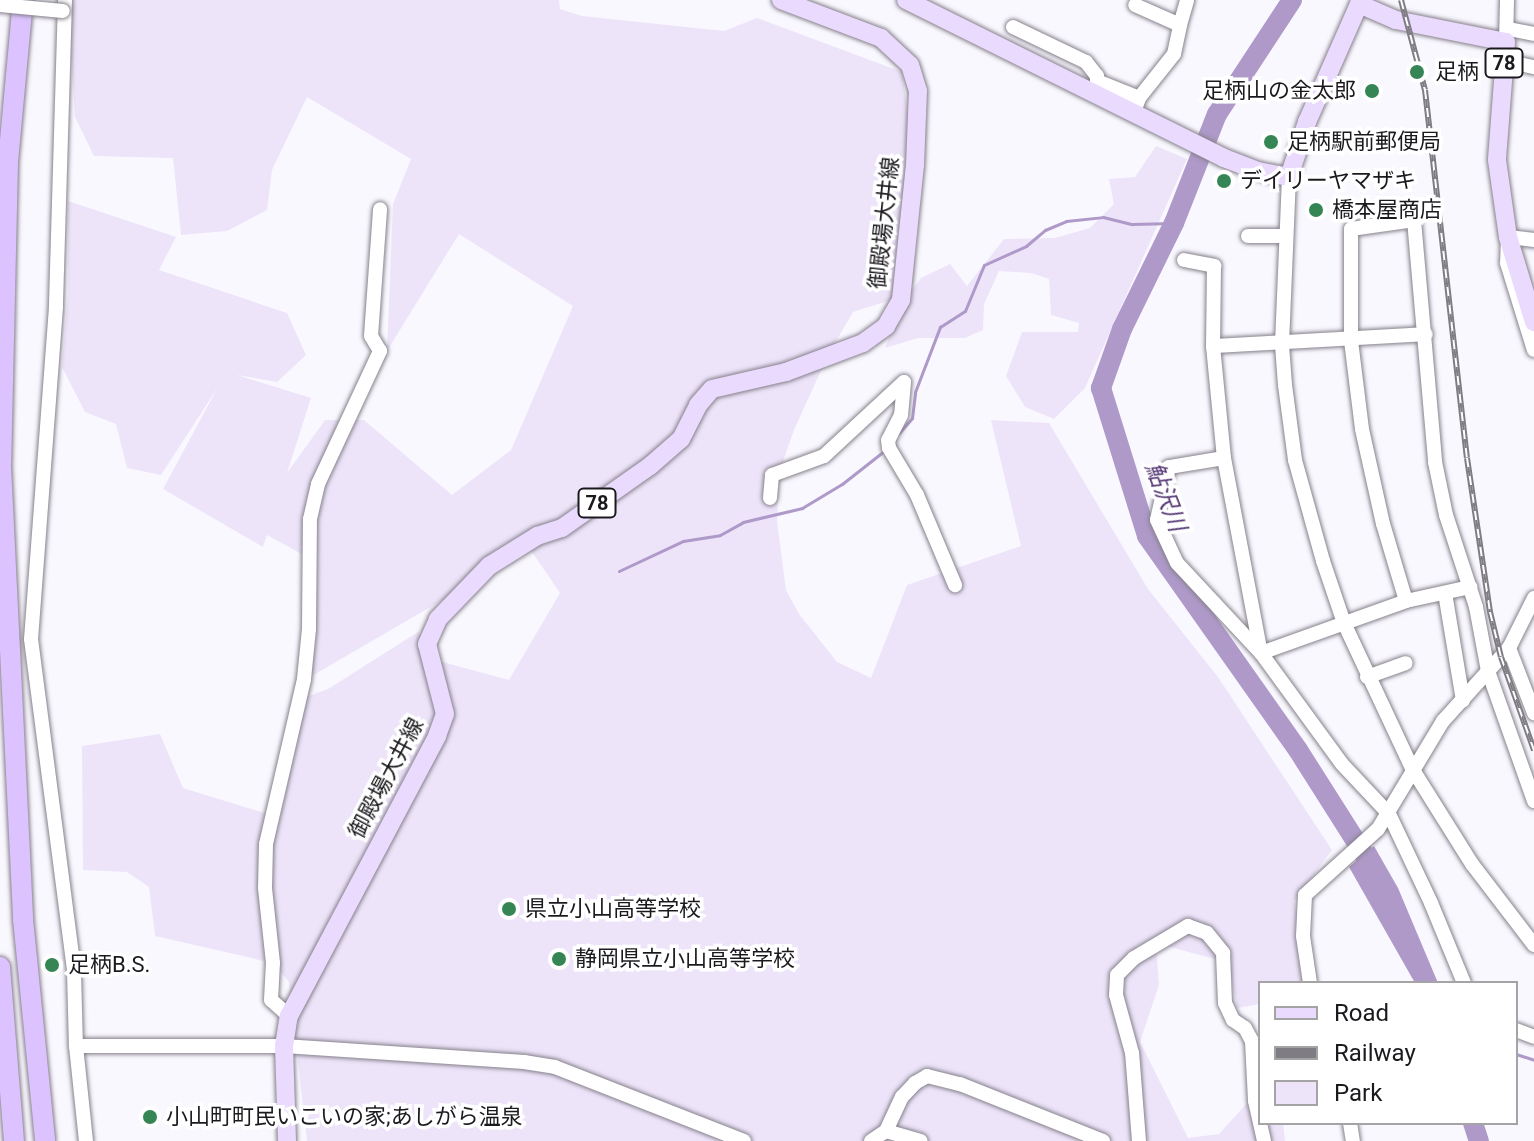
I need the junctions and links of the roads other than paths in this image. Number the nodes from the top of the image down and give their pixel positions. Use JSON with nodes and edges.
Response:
{"nodes":[{"id":1,"x":23,"y":0,"type":"edge"},
{"id":2,"x":781,"y":0,"type":"edge"},
{"id":3,"x":906,"y":0,"type":"edge"},
{"id":4,"x":1187,"y":0,"type":"edge"},
{"id":5,"x":1507,"y":0,"type":"edge"},
{"id":6,"x":1357,"y":2,"type":"edge"},
{"id":7,"x":0,"y":5,"type":"edge"},
{"id":8,"x":1135,"y":5,"type":"dead end"},
{"id":9,"x":64,"y":6,"type":"edge"},
{"id":10,"x":1180,"y":25,"type":"junction"},
{"id":11,"x":1013,"y":27,"type":"dead end"},
{"id":12,"x":1534,"y":34,"type":"edge"},
{"id":13,"x":1507,"y":35,"type":"junction"},
{"id":14,"x":1505,"y":61,"type":"junction"},
{"id":15,"x":1534,"y":67,"type":"edge"},
{"id":16,"x":1136,"y":106,"type":"junction"},
{"id":17,"x":1289,"y":177,"type":"junction"},
{"id":18,"x":380,"y":209,"type":"dead end"},
{"id":19,"x":1248,"y":236,"type":"dead end"},
{"id":20,"x":1285,"y":236,"type":"junction"},
{"id":21,"x":1508,"y":237,"type":"junction"},
{"id":22,"x":1534,"y":240,"type":"edge"},
{"id":23,"x":1184,"y":260,"type":"dead end"},
{"id":24,"x":1534,"y":322,"type":"edge"},
{"id":25,"x":1426,"y":334,"type":"junction"},
{"id":26,"x":1351,"y":341,"type":"junction"},
{"id":27,"x":1282,"y":345,"type":"junction"},
{"id":28,"x":1213,"y":346,"type":"junction"},
{"id":29,"x":1534,"y":350,"type":"edge"},
{"id":30,"x":1224,"y":458,"type":"junction"},
{"id":31,"x":770,"y":498,"type":"dead end"},
{"id":32,"x":955,"y":585,"type":"dead end"},
{"id":33,"x":1470,"y":587,"type":"junction"},
{"id":34,"x":1445,"y":593,"type":"junction"},
{"id":35,"x":1534,"y":598,"type":"edge"},
{"id":36,"x":1406,"y":601,"type":"junction"},
{"id":37,"x":1344,"y":623,"type":"junction"},
{"id":38,"x":1509,"y":648,"type":"junction"},
{"id":39,"x":1261,"y":653,"type":"junction"},
{"id":40,"x":1406,"y":663,"type":"dead end"},
{"id":41,"x":1488,"y":671,"type":"junction"},
{"id":42,"x":1367,"y":677,"type":"junction"},
{"id":43,"x":1463,"y":701,"type":"junction"},
{"id":44,"x":1534,"y":713,"type":"edge"},
{"id":45,"x":1413,"y":770,"type":"junction"},
{"id":46,"x":1534,"y":801,"type":"edge"},
{"id":47,"x":1389,"y":814,"type":"junction"},
{"id":48,"x":1534,"y":945,"type":"edge"},
{"id":49,"x":0,"y":967,"type":"edge"},
{"id":50,"x":1310,"y":981,"type":"edge"},
{"id":51,"x":1463,"y":981,"type":"edge"},
{"id":52,"x":289,"y":1016,"type":"junction"},
{"id":53,"x":76,"y":1046,"type":"junction"},
{"id":54,"x":284,"y":1046,"type":"junction"},
{"id":55,"x":1258,"y":1114,"type":"edge"},
{"id":56,"x":886,"y":1131,"type":"junction"},
{"id":57,"x":14,"y":1141,"type":"edge"},
{"id":58,"x":45,"y":1141,"type":"edge"},
{"id":59,"x":86,"y":1141,"type":"edge"},
{"id":60,"x":287,"y":1141,"type":"edge"},
{"id":61,"x":744,"y":1141,"type":"edge"},
{"id":62,"x":871,"y":1141,"type":"edge"},
{"id":63,"x":921,"y":1141,"type":"edge"},
{"id":64,"x":1103,"y":1141,"type":"edge"},
{"id":65,"x":1139,"y":1141,"type":"edge"}],
"edges":[{"from":1,"to":58,"type":"highway"},
{"from":2,"to":52,"type":"main road","name":"御殿場大井線","number":"78"},
{"from":3,"to":16,"type":"main road"},
{"from":4,"to":10,"type":"street"},
{"from":5,"to":13,"type":"street"},
{"from":6,"to":13,"type":"main road","number":"78"},
{"from":6,"to":17,"type":"main road","number":"78"},
{"from":7,"to":9,"type":"street","bridge":true},
{"from":8,"to":10,"type":"street"},
{"from":9,"to":53,"type":"street"},
{"from":10,"to":16,"type":"street"},
{"from":11,"to":16,"type":"street"},
{"from":12,"to":13,"type":"street"},
{"from":13,"to":14,"type":"main road","number":"78"},
{"from":14,"to":15,"type":"street"},
{"from":14,"to":21,"type":"main road","number":"78"},
{"from":16,"to":17,"type":"main road"},
{"from":17,"to":20,"type":"street"},
{"from":18,"to":52,"type":"street"},
{"from":19,"to":20,"type":"street"},
{"from":20,"to":27,"type":"street"},
{"from":21,"to":22,"type":"street"},
{"from":21,"to":24,"type":"main road","number":"78"},
{"from":21,"to":29,"type":"street"},
{"from":23,"to":28,"type":"street"},
{"from":25,"to":26,"type":"street"},
{"from":25,"to":26,"type":"street"},
{"from":25,"to":33,"type":"street"},
{"from":26,"to":27,"type":"street"},
{"from":26,"to":36,"type":"street"},
{"from":27,"to":28,"type":"street"},
{"from":27,"to":37,"type":"street"},
{"from":28,"to":30,"type":"street"},
{"from":30,"to":39,"type":"street"},
{"from":30,"to":39,"type":"street"},
{"from":31,"to":32,"type":"street"},
{"from":33,"to":34,"type":"street"},
{"from":33,"to":41,"type":"street"},
{"from":34,"to":36,"type":"street"},
{"from":34,"to":43,"type":"street"},
{"from":35,"to":38,"type":"street"},
{"from":36,"to":37,"type":"street"},
{"from":37,"to":39,"type":"street"},
{"from":37,"to":42,"type":"street"},
{"from":38,"to":41,"type":"street"},
{"from":38,"to":44,"type":"street"},
{"from":39,"to":47,"type":"street"},
{"from":40,"to":42,"type":"street"},
{"from":41,"to":43,"type":"street"},
{"from":41,"to":46,"type":"street"},
{"from":42,"to":45,"type":"street"},
{"from":43,"to":45,"type":"street"},
{"from":45,"to":47,"type":"street"},
{"from":45,"to":48,"type":"street"},
{"from":47,"to":50,"type":"street"},
{"from":47,"to":51,"type":"street"},
{"from":49,"to":57,"type":"highway"},
{"from":52,"to":54,"type":"main road","name":"御殿場大井線","number":"78"},
{"from":53,"to":54,"type":"street"},
{"from":53,"to":59,"type":"street"},
{"from":54,"to":60,"type":"main road","name":"御殿場大井線","number":"78"},
{"from":54,"to":61,"type":"street"},
{"from":55,"to":65,"type":"street"},
{"from":56,"to":62,"type":"street"},
{"from":56,"to":63,"type":"street"},
{"from":56,"to":64,"type":"street"}]}
